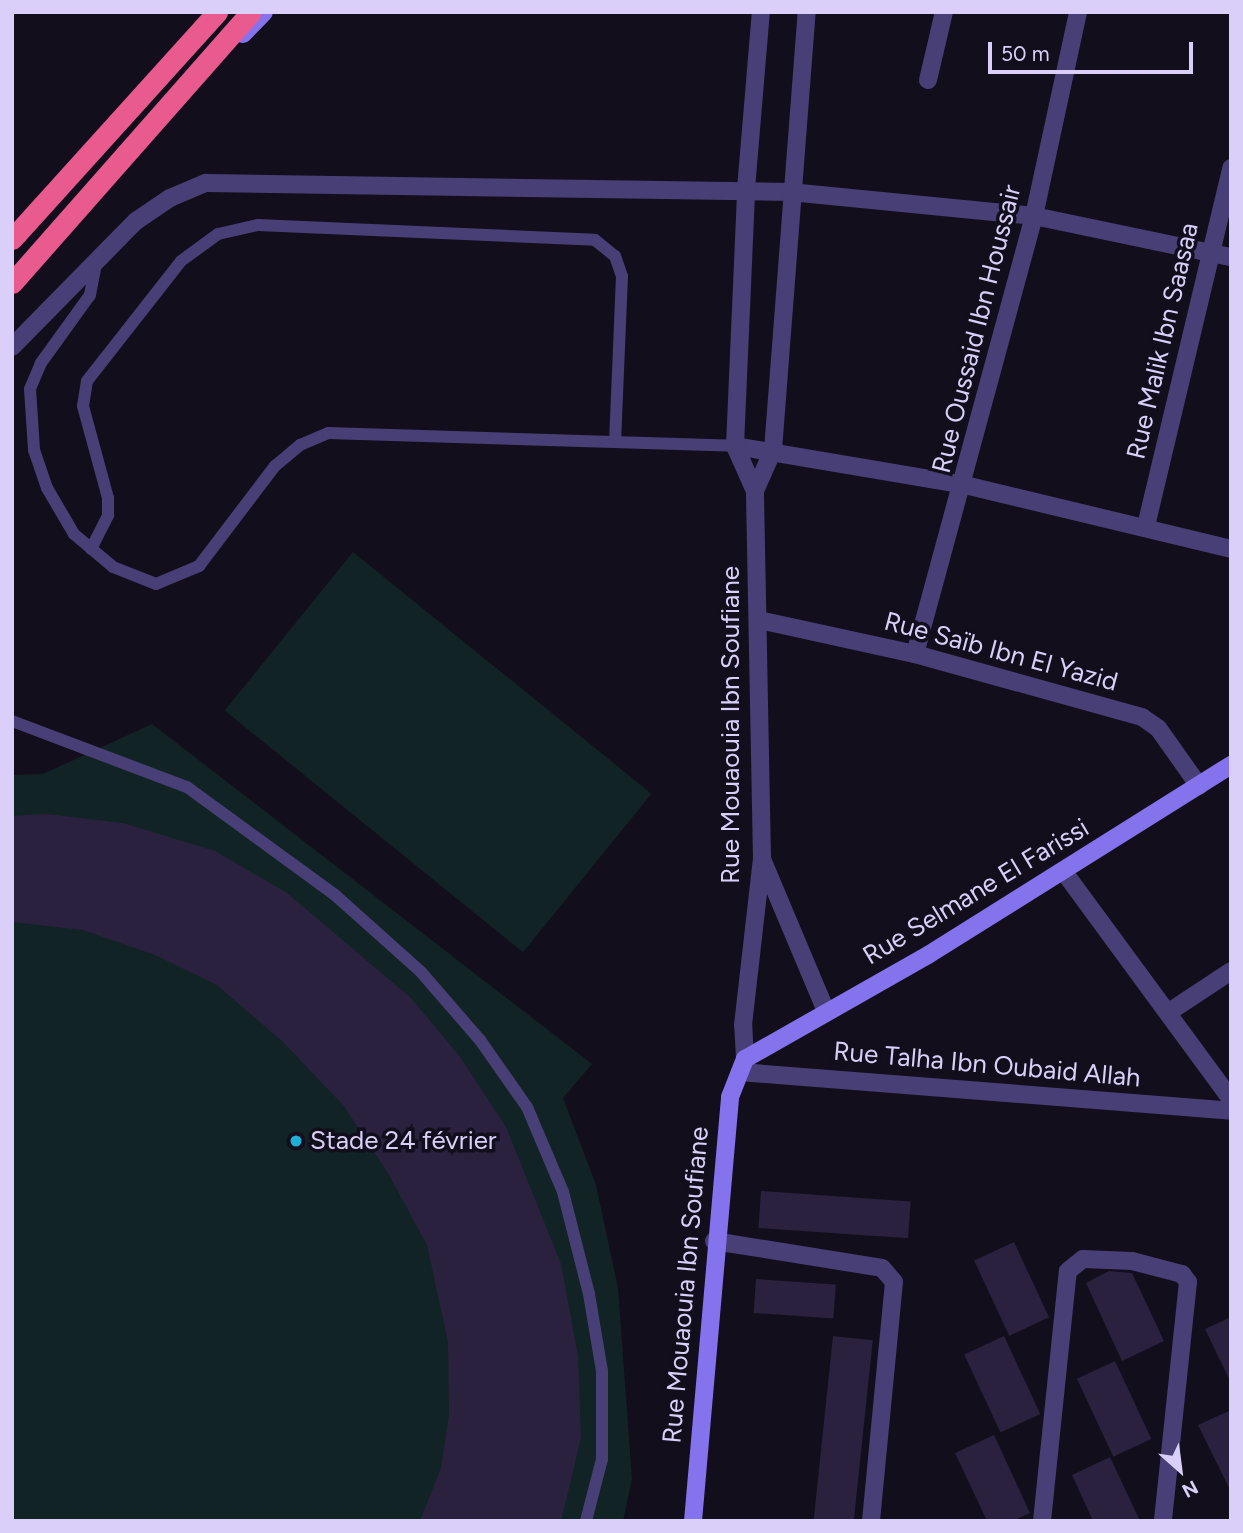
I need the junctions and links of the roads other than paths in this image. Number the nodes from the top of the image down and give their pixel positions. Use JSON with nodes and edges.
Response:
{"nodes":[{"id":1,"x":207,"y":12,"type":"edge"},
{"id":2,"x":217,"y":12,"type":"edge"},
{"id":3,"x":251,"y":12,"type":"edge"},
{"id":4,"x":264,"y":12,"type":"edge"},
{"id":5,"x":761,"y":12,"type":"edge"},
{"id":6,"x":807,"y":12,"type":"edge"},
{"id":7,"x":944,"y":12,"type":"edge"},
{"id":8,"x":1078,"y":12,"type":"edge"},
{"id":9,"x":184,"y":47,"type":"junction"},
{"id":10,"x":210,"y":61,"type":"junction"},
{"id":11,"x":928,"y":80,"type":"dead end"},
{"id":12,"x":1231,"y":168,"type":"edge"},
{"id":13,"x":746,"y":189,"type":"junction"},
{"id":14,"x":790,"y":192,"type":"junction"},
{"id":15,"x":1034,"y":216,"type":"junction"},
{"id":16,"x":12,"y":239,"type":"edge"},
{"id":17,"x":1212,"y":252,"type":"junction"},
{"id":18,"x":1231,"y":257,"type":"edge"},
{"id":19,"x":96,"y":264,"type":"junction"},
{"id":20,"x":12,"y":283,"type":"edge"},
{"id":21,"x":12,"y":347,"type":"edge"},
{"id":22,"x":615,"y":442,"type":"junction"},
{"id":23,"x":735,"y":446,"type":"junction"},
{"id":24,"x":773,"y":450,"type":"junction"},
{"id":25,"x":965,"y":485,"type":"junction"},
{"id":26,"x":755,"y":491,"type":"junction"},
{"id":27,"x":1146,"y":526,"type":"junction"},
{"id":28,"x":91,"y":549,"type":"junction"},
{"id":29,"x":1231,"y":549,"type":"edge"},
{"id":30,"x":759,"y":620,"type":"junction"},
{"id":31,"x":915,"y":654,"type":"junction"},
{"id":32,"x":12,"y":721,"type":"edge"},
{"id":33,"x":1231,"y":765,"type":"edge"},
{"id":34,"x":1199,"y":786,"type":"junction"},
{"id":35,"x":762,"y":859,"type":"junction"},
{"id":36,"x":1064,"y":872,"type":"junction"},
{"id":37,"x":1231,"y":971,"type":"edge"},
{"id":38,"x":826,"y":1011,"type":"junction"},
{"id":39,"x":1169,"y":1012,"type":"junction"},
{"id":40,"x":742,"y":1066,"type":"junction"},
{"id":41,"x":1231,"y":1099,"type":"edge"},
{"id":42,"x":1231,"y":1111,"type":"edge"},
{"id":43,"x":714,"y":1241,"type":"junction"},
{"id":44,"x":586,"y":1521,"type":"edge"},
{"id":45,"x":693,"y":1521,"type":"edge"},
{"id":46,"x":871,"y":1521,"type":"edge"},
{"id":47,"x":1041,"y":1521,"type":"edge"},
{"id":48,"x":1163,"y":1521,"type":"edge"}],
"edges":[{"from":1,"to":9,"type":"street"},
{"from":2,"to":9,"type":"highway"},
{"from":3,"to":10,"type":"highway"},
{"from":4,"to":10,"type":"street"},
{"from":5,"to":13,"type":"street"},
{"from":6,"to":14,"type":"street","name":"Rue Mouaouia Ibn Soufiane"},
{"from":7,"to":11,"type":"street"},
{"from":8,"to":15,"type":"street","name":"Rue Oussaid Ibn Houssair"},
{"from":9,"to":16,"type":"highway"},
{"from":10,"to":20,"type":"highway"},
{"from":12,"to":17,"type":"street","name":"Rue Malik Ibn Saasaa"},
{"from":13,"to":14,"type":"street"},
{"from":13,"to":19,"type":"street"},
{"from":13,"to":23,"type":"street"},
{"from":14,"to":15,"type":"street"},
{"from":14,"to":24,"type":"street","name":"Rue Mouaouia Ibn Soufiane"},
{"from":15,"to":17,"type":"street"},
{"from":15,"to":25,"type":"street","name":"Rue Oussaid Ibn Houssair"},
{"from":17,"to":18,"type":"street"},
{"from":17,"to":27,"type":"street","name":"Rue Malik Ibn Saasaa"},
{"from":19,"to":21,"type":"street"},
{"from":19,"to":28,"type":"lane"},
{"from":22,"to":23,"type":"lane"},
{"from":22,"to":28,"type":"lane"},
{"from":22,"to":28,"type":"lane"},
{"from":23,"to":24,"type":"street"},
{"from":23,"to":26,"type":"street"},
{"from":24,"to":25,"type":"street"},
{"from":24,"to":26,"type":"street","name":"Rue Mouaouia Ibn Soufiane"},
{"from":25,"to":27,"type":"street"},
{"from":25,"to":31,"type":"street","name":"Rue Oussaid Ibn Houssair"},
{"from":26,"to":30,"type":"street","name":"Rue Mouaouia Ibn Soufiane"},
{"from":27,"to":29,"type":"street"},
{"from":30,"to":31,"type":"street","name":"Rue Saïb Ibn El Yazid"},
{"from":30,"to":35,"type":"street","name":"Rue Mouaouia Ibn Soufiane"},
{"from":31,"to":34,"type":"street","name":"Rue Saïb Ibn El Yazid"},
{"from":32,"to":44,"type":"lane"},
{"from":33,"to":34,"type":"street","name":"Rue Selmane El Farissi"},
{"from":34,"to":36,"type":"street","name":"Rue Selmane El Farissi"},
{"from":35,"to":38,"type":"street"},
{"from":35,"to":40,"type":"street","name":"Rue Mouaouia Ibn Soufiane"},
{"from":36,"to":38,"type":"street","name":"Rue Selmane El Farissi"},
{"from":36,"to":39,"type":"street"},
{"from":37,"to":39,"type":"street"},
{"from":38,"to":40,"type":"street","name":"Rue Selmane El Farissi"},
{"from":39,"to":41,"type":"street"},
{"from":40,"to":42,"type":"street","name":"Rue Talha Ibn Oubaid Allah"},
{"from":40,"to":43,"type":"street","name":"Rue Mouaouia Ibn Soufiane"},
{"from":43,"to":45,"type":"street","name":"Rue Mouaouia Ibn Soufiane"},
{"from":43,"to":46,"type":"street"},
{"from":47,"to":48,"type":"street"}]}
